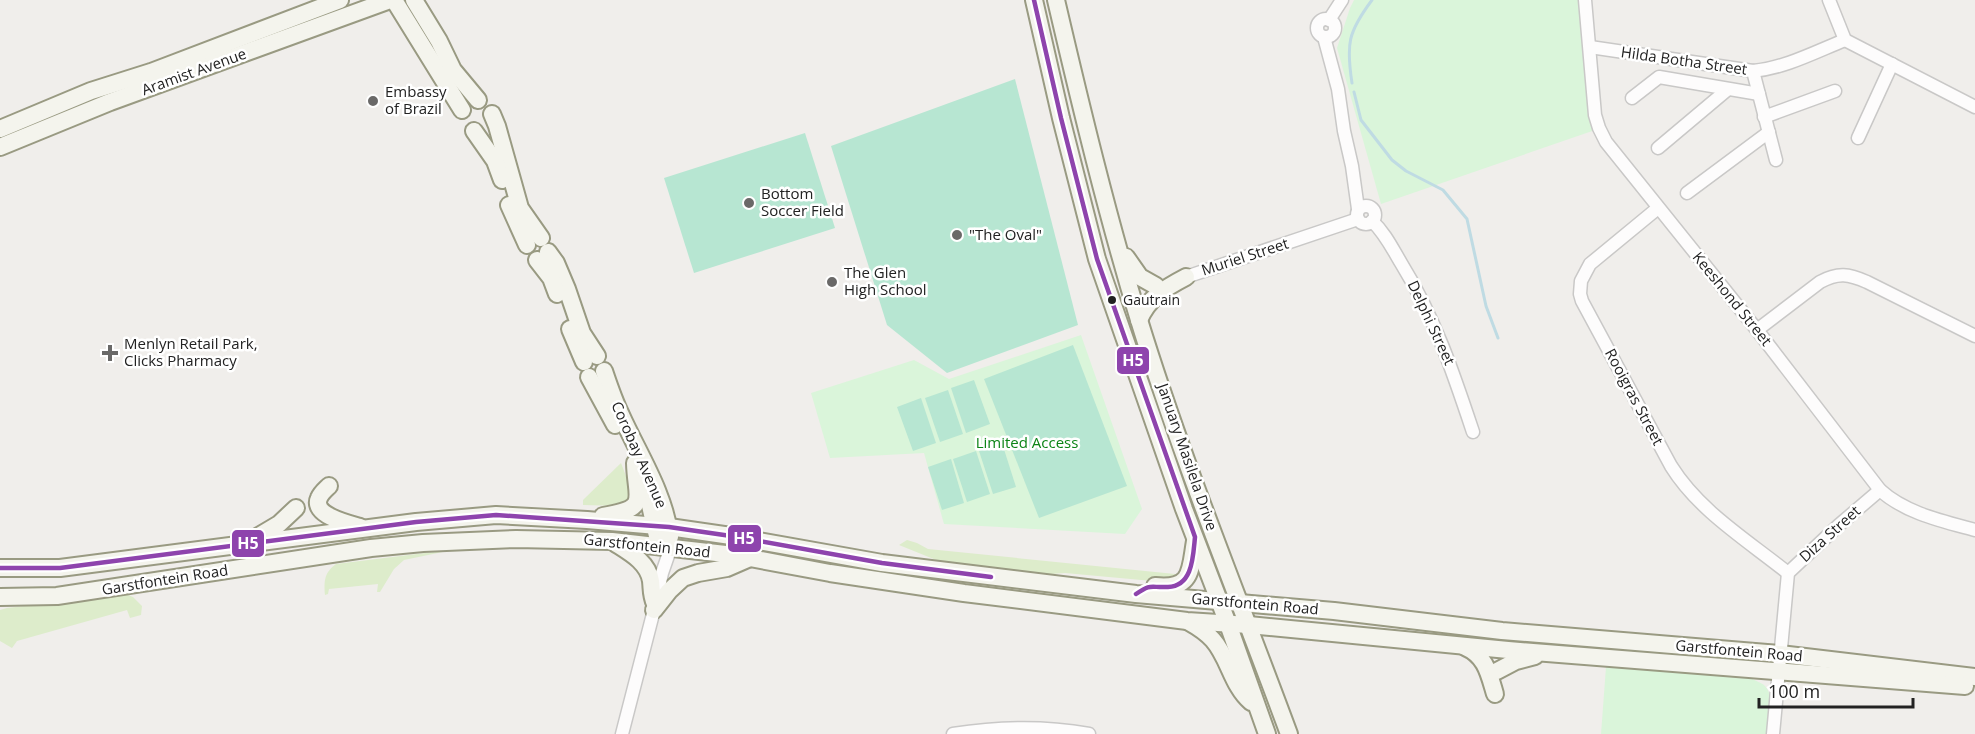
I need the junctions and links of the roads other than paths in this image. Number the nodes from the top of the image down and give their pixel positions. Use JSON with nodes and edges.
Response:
{"nodes":[{"id":1,"x":340,"y":0,"type":"edge"},
{"id":2,"x":392,"y":0,"type":"edge"},
{"id":3,"x":414,"y":0,"type":"edge"},
{"id":4,"x":1034,"y":0,"type":"edge"},
{"id":5,"x":1056,"y":0,"type":"edge"},
{"id":6,"x":1342,"y":0,"type":"edge"},
{"id":7,"x":1585,"y":0,"type":"edge"},
{"id":8,"x":1830,"y":0,"type":"edge"},
{"id":9,"x":1845,"y":40,"type":"junction"},
{"id":10,"x":1590,"y":47,"type":"junction"},
{"id":11,"x":1893,"y":64,"type":"junction"},
{"id":12,"x":1753,"y":71,"type":"junction"},
{"id":13,"x":1727,"y":90,"type":"junction"},
{"id":14,"x":1835,"y":92,"type":"dead end"},
{"id":15,"x":1759,"y":94,"type":"junction"},
{"id":16,"x":1632,"y":98,"type":"dead end"},
{"id":17,"x":478,"y":100,"type":"junction"},
{"id":18,"x":1975,"y":106,"type":"edge"},
{"id":19,"x":462,"y":110,"type":"junction"},
{"id":20,"x":492,"y":114,"type":"junction"},
{"id":21,"x":1764,"y":117,"type":"junction"},
{"id":22,"x":3,"y":126,"type":"edge"},
{"id":23,"x":474,"y":131,"type":"junction"},
{"id":24,"x":1768,"y":132,"type":"junction"},
{"id":25,"x":1858,"y":138,"type":"dead end"},
{"id":26,"x":0,"y":147,"type":"edge"},
{"id":27,"x":1658,"y":148,"type":"dead end"},
{"id":28,"x":1776,"y":160,"type":"dead end"},
{"id":29,"x":1688,"y":193,"type":"dead end"},
{"id":30,"x":1658,"y":208,"type":"junction"},
{"id":31,"x":1362,"y":211,"type":"junction"},
{"id":32,"x":538,"y":248,"type":"junction"},
{"id":33,"x":1118,"y":248,"type":"junction"},
{"id":34,"x":1186,"y":277,"type":"junction"},
{"id":35,"x":1156,"y":286,"type":"junction"},
{"id":36,"x":1132,"y":293,"type":"junction"},
{"id":37,"x":1139,"y":320,"type":"junction"},
{"id":38,"x":1757,"y":330,"type":"junction"},
{"id":39,"x":1975,"y":336,"type":"edge"},
{"id":40,"x":593,"y":367,"type":"junction"},
{"id":41,"x":1136,"y":372,"type":"junction"},
{"id":42,"x":1473,"y":432,"type":"dead end"},
{"id":43,"x":635,"y":463,"type":"junction"},
{"id":44,"x":329,"y":486,"type":"dead end"},
{"id":45,"x":1880,"y":490,"type":"junction"},
{"id":46,"x":296,"y":508,"type":"dead end"},
{"id":47,"x":587,"y":520,"type":"junction"},
{"id":48,"x":662,"y":527,"type":"junction"},
{"id":49,"x":364,"y":529,"type":"junction"},
{"id":50,"x":1975,"y":530,"type":"edge"},
{"id":51,"x":1195,"y":537,"type":"junction"},
{"id":52,"x":612,"y":541,"type":"junction"},
{"id":53,"x":243,"y":545,"type":"junction"},
{"id":54,"x":665,"y":547,"type":"junction"},
{"id":55,"x":750,"y":558,"type":"junction"},
{"id":56,"x":0,"y":568,"type":"edge"},
{"id":57,"x":1788,"y":573,"type":"junction"},
{"id":58,"x":1136,"y":594,"type":"junction"},
{"id":59,"x":0,"y":597,"type":"edge"},
{"id":60,"x":1219,"y":600,"type":"junction"},
{"id":61,"x":1240,"y":602,"type":"junction"},
{"id":62,"x":655,"y":607,"type":"junction"},
{"id":63,"x":1187,"y":621,"type":"junction"},
{"id":64,"x":1228,"y":624,"type":"junction"},
{"id":65,"x":1248,"y":625,"type":"junction"},
{"id":66,"x":1460,"y":644,"type":"junction"},
{"id":67,"x":1548,"y":653,"type":"junction"},
{"id":68,"x":1780,"y":654,"type":"junction"},
{"id":69,"x":1497,"y":672,"type":"dead end"},
{"id":70,"x":1779,"y":672,"type":"junction"},
{"id":71,"x":1975,"y":677,"type":"edge"},
{"id":72,"x":1975,"y":687,"type":"edge"},
{"id":73,"x":1495,"y":694,"type":"dead end"},
{"id":74,"x":1258,"y":709,"type":"junction"},
{"id":75,"x":622,"y":734,"type":"edge"},
{"id":76,"x":953,"y":734,"type":"edge"},
{"id":77,"x":1089,"y":734,"type":"edge"},
{"id":78,"x":1267,"y":734,"type":"edge"},
{"id":79,"x":1289,"y":734,"type":"edge"},
{"id":80,"x":1773,"y":734,"type":"edge"}],
"edges":[{"from":1,"to":22,"type":"main road","name":"Aramist Avenue"},
{"from":2,"to":19,"type":"main road","name":"Corobay Avenue"},
{"from":2,"to":26,"type":"main road","name":"Aramist Avenue"},
{"from":3,"to":17,"type":"main road","name":"Corobay Avenue"},
{"from":4,"to":41,"type":"main road","name":"January Masilela Drive"},
{"from":5,"to":33,"type":"main road","name":"January Masilela Drive"},
{"from":6,"to":31,"type":"street"},
{"from":7,"to":10,"type":"street","name":"Keeshond Street"},
{"from":8,"to":9,"type":"street"},
{"from":9,"to":11,"type":"street"},
{"from":9,"to":12,"type":"street","name":"Hilda Botha Street"},
{"from":10,"to":12,"type":"street","name":"Hilda Botha Street"},
{"from":10,"to":30,"type":"street","name":"Keeshond Street"},
{"from":11,"to":18,"type":"street"},
{"from":11,"to":25,"type":"street"},
{"from":12,"to":15,"type":"street"},
{"from":13,"to":15,"type":"street"},
{"from":13,"to":16,"type":"street"},
{"from":13,"to":27,"type":"street"},
{"from":14,"to":21,"type":"street"},
{"from":15,"to":21,"type":"street"},
{"from":17,"to":19,"type":"main road"},
{"from":17,"to":20,"type":"main road","name":"Corobay Avenue"},
{"from":19,"to":23,"type":"main road","name":"Corobay Avenue"},
{"from":20,"to":23,"type":"main road"},
{"from":20,"to":32,"type":"main road","name":"Corobay Avenue"},
{"from":21,"to":24,"type":"street"},
{"from":23,"to":32,"type":"main road","name":"Corobay Avenue"},
{"from":24,"to":28,"type":"street"},
{"from":24,"to":29,"type":"street"},
{"from":30,"to":38,"type":"street","name":"Keeshond Street"},
{"from":30,"to":57,"type":"street","name":"Rooigras Street"},
{"from":31,"to":34,"type":"street","name":"Muriel Street"},
{"from":31,"to":42,"type":"street","name":"Delphi Street"},
{"from":32,"to":40,"type":"main road","name":"Corobay Avenue"},
{"from":33,"to":35,"type":"main road"},
{"from":33,"to":36,"type":"main road","name":"January Masilela Drive"},
{"from":34,"to":35,"type":"street","name":"Muriel Street"},
{"from":34,"to":37,"type":"main road"},
{"from":35,"to":36,"type":"street","name":"Muriel Street"},
{"from":36,"to":37,"type":"main road","name":"January Masilela Drive"},
{"from":36,"to":41,"type":"main road"},
{"from":37,"to":61,"type":"main road","name":"January Masilela Drive"},
{"from":38,"to":39,"type":"street"},
{"from":38,"to":45,"type":"street","name":"Keeshond Street"},
{"from":40,"to":43,"type":"main road","name":"Corobay Avenue"},
{"from":40,"to":48,"type":"main road","name":"Corobay Avenue"},
{"from":41,"to":51,"type":"main road","name":"January Masilela Drive"},
{"from":43,"to":47,"type":"main road"},
{"from":43,"to":48,"type":"main road","name":"Corobay Avenue"},
{"from":44,"to":49,"type":"main road"},
{"from":45,"to":50,"type":"street","name":"Keeshond Street"},
{"from":45,"to":57,"type":"street","name":"Diza Street"},
{"from":46,"to":53,"type":"main road"},
{"from":47,"to":48,"type":"main road","name":"Garstfontein Road"},
{"from":47,"to":49,"type":"main road","name":"Garstfontein Road"},
{"from":48,"to":54,"type":"main road","name":"Corobay Avenue"},
{"from":48,"to":58,"type":"main road","name":"Garstfontein Road"},
{"from":49,"to":53,"type":"main road","name":"Garstfontein Road"},
{"from":51,"to":58,"type":"main road"},
{"from":51,"to":60,"type":"main road","name":"January Masilela Drive"},
{"from":52,"to":54,"type":"main road","name":"Garstfontein Road"},
{"from":52,"to":59,"type":"main road","name":"Garstfontein Road"},
{"from":52,"to":62,"type":"main road"},
{"from":53,"to":56,"type":"main road","name":"Garstfontein Road"},
{"from":54,"to":55,"type":"main road","name":"Garstfontein Road"},
{"from":54,"to":62,"type":"street","name":"Corobay Avenue"},
{"from":55,"to":62,"type":"main road"},
{"from":55,"to":63,"type":"main road","name":"Garstfontein Road"},
{"from":57,"to":68,"type":"street","name":"Diza Street"},
{"from":58,"to":60,"type":"main road","name":"Garstfontein Road"},
{"from":60,"to":61,"type":"main road","name":"Garstfontein Road"},
{"from":60,"to":64,"type":"main road","name":"January Masilela Drive"},
{"from":61,"to":65,"type":"main road","name":"January Masilela Drive"},
{"from":61,"to":68,"type":"main road","name":"Garstfontein Road"},
{"from":62,"to":75,"type":"street","name":"Corobay Avenue"},
{"from":63,"to":64,"type":"main road","name":"Garstfontein Road"},
{"from":63,"to":74,"type":"main road"},
{"from":64,"to":65,"type":"main road","name":"Garstfontein Road"},
{"from":64,"to":74,"type":"main road","name":"January Masilela Drive"},
{"from":65,"to":66,"type":"main road","name":"Garstfontein Road"},
{"from":65,"to":79,"type":"main road","name":"January Masilela Drive"},
{"from":66,"to":67,"type":"main road","name":"Garstfontein Road"},
{"from":66,"to":73,"type":"main road"},
{"from":67,"to":69,"type":"main road"},
{"from":67,"to":70,"type":"main road","name":"Garstfontein Road"},
{"from":68,"to":70,"type":"street","name":"Diza Street"},
{"from":68,"to":71,"type":"main road","name":"Garstfontein Road"},
{"from":70,"to":72,"type":"main road","name":"Garstfontein Road"},
{"from":70,"to":80,"type":"street","name":"Diza Street"},
{"from":74,"to":78,"type":"main road","name":"January Masilela Drive"},
{"from":76,"to":77,"type":"street"}]}
